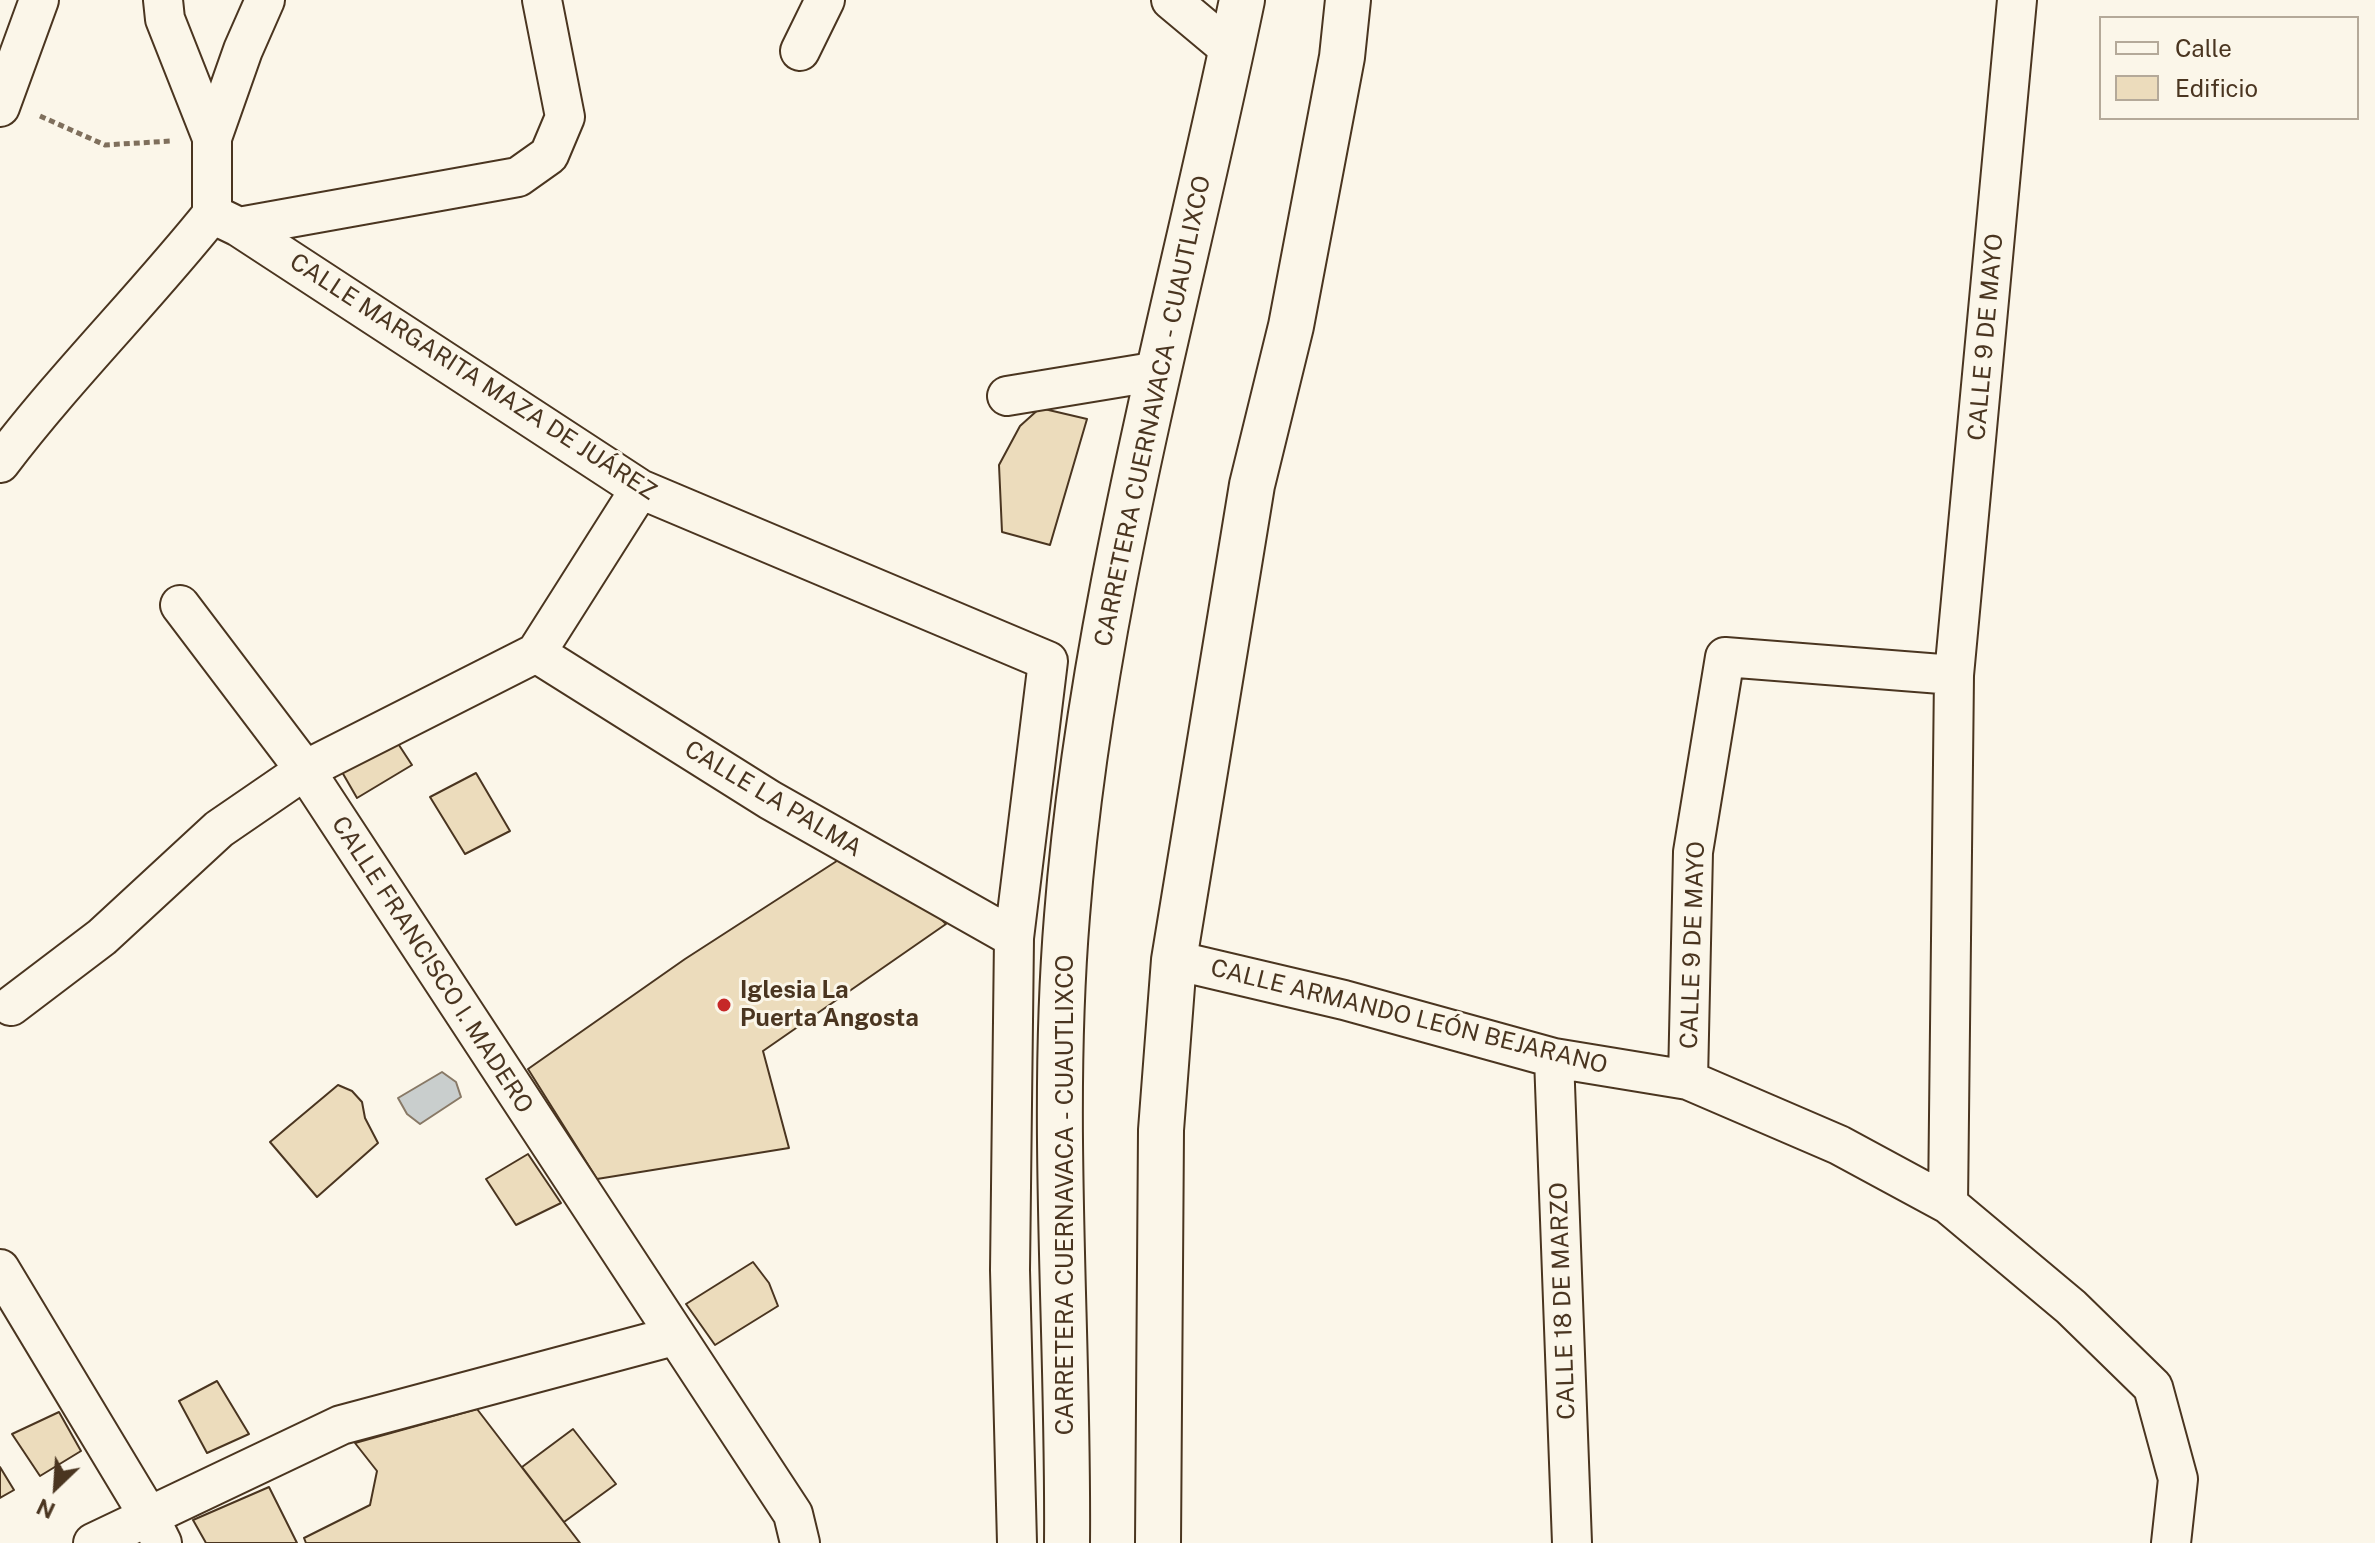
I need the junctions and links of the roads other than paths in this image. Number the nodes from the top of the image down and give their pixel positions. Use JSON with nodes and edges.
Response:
{"nodes":[{"id":1,"x":39,"y":0,"type":"edge"},
{"id":2,"x":163,"y":0,"type":"edge"},
{"id":3,"x":265,"y":0,"type":"edge"},
{"id":4,"x":542,"y":0,"type":"edge"},
{"id":5,"x":825,"y":0,"type":"edge"},
{"id":6,"x":1171,"y":0,"type":"edge"},
{"id":7,"x":1242,"y":0,"type":"edge"},
{"id":8,"x":1348,"y":0,"type":"edge"},
{"id":9,"x":2017,"y":0,"type":"edge"},
{"id":10,"x":800,"y":51,"type":"dead end"},
{"id":11,"x":1232,"y":51,"type":"junction"},
{"id":12,"x":2,"y":104,"type":"edge"},
{"id":13,"x":212,"y":138,"type":"junction"},
{"id":14,"x":225,"y":221,"type":"junction"},
{"id":15,"x":1159,"y":371,"type":"junction"},
{"id":16,"x":1007,"y":396,"type":"dead end"},
{"id":17,"x":0,"y":463,"type":"edge"},
{"id":18,"x":640,"y":489,"type":"junction"},
{"id":19,"x":180,"y":605,"type":"dead end"},
{"id":20,"x":536,"y":653,"type":"junction"},
{"id":21,"x":1954,"y":675,"type":"junction"},
{"id":22,"x":305,"y":770,"type":"junction"},
{"id":23,"x":1014,"y":938,"type":"junction"},
{"id":24,"x":1174,"y":960,"type":"junction"},
{"id":25,"x":11,"y":1006,"type":"dead end"},
{"id":26,"x":1554,"y":1058,"type":"junction"},
{"id":27,"x":1688,"y":1080,"type":"junction"},
{"id":28,"x":1948,"y":1204,"type":"junction"},
{"id":29,"x":0,"y":1269,"type":"edge"},
{"id":30,"x":674,"y":1336,"type":"junction"},
{"id":31,"x":155,"y":1529,"type":"edge"},
{"id":32,"x":93,"y":1543,"type":"edge"},
{"id":33,"x":800,"y":1543,"type":"edge"},
{"id":34,"x":1017,"y":1543,"type":"edge"},
{"id":35,"x":1067,"y":1543,"type":"edge"},
{"id":36,"x":1158,"y":1543,"type":"edge"},
{"id":37,"x":1572,"y":1543,"type":"edge"},
{"id":38,"x":2171,"y":1543,"type":"edge"}],
"edges":[{"from":1,"to":12,"type":"street"},
{"from":2,"to":13,"type":"street"},
{"from":3,"to":13,"type":"street"},
{"from":4,"to":14,"type":"street"},
{"from":5,"to":10,"type":"street"},
{"from":6,"to":11,"type":"street"},
{"from":7,"to":11,"type":"main road","name":"CARRETERA CUERNAVACA - CUAUTLIXCO"},
{"from":8,"to":24,"type":"main road"},
{"from":9,"to":21,"type":"street","name":"CALLE 9 DE MAYO"},
{"from":11,"to":15,"type":"main road","name":"CARRETERA CUERNAVACA - CUAUTLIXCO"},
{"from":13,"to":14,"type":"street"},
{"from":14,"to":17,"type":"street"},
{"from":14,"to":18,"type":"street","name":"CALLE MARGARITA MAZA DE JUÁREZ"},
{"from":15,"to":16,"type":"street"},
{"from":15,"to":35,"type":"main road","name":"CARRETERA CUERNAVACA - CUAUTLIXCO"},
{"from":18,"to":20,"type":"street"},
{"from":18,"to":23,"type":"street","name":"CALLE MARGARITA MAZA DE JUÁREZ"},
{"from":19,"to":22,"type":"street","name":"CALLE FRANCISCO I. MADERO"},
{"from":20,"to":22,"type":"street"},
{"from":20,"to":23,"type":"street","name":"CALLE LA PALMA"},
{"from":21,"to":27,"type":"street","name":"CALLE 9 DE MAYO"},
{"from":21,"to":28,"type":"street","name":"CALLE 9 DE MAYO"},
{"from":22,"to":25,"type":"street"},
{"from":22,"to":30,"type":"street","name":"CALLE FRANCISCO I. MADERO"},
{"from":23,"to":34,"type":"street"},
{"from":24,"to":26,"type":"street","name":"CALLE ARMANDO LEÓN BEJARANO"},
{"from":24,"to":36,"type":"main road"},
{"from":26,"to":27,"type":"street","name":"CALLE ARMANDO LEÓN BEJARANO"},
{"from":26,"to":37,"type":"street","name":"CALLE 18 DE MARZO"},
{"from":27,"to":28,"type":"street","name":"CALLE ARMANDO LEÓN BEJARANO"},
{"from":28,"to":38,"type":"street","name":"CALLE ARMANDO LEÓN BEJARANO"},
{"from":29,"to":31,"type":"street"},
{"from":30,"to":31,"type":"street"},
{"from":30,"to":33,"type":"street","name":"CALLE FRANCISCO I. MADERO"},
{"from":31,"to":32,"type":"street"}]}
